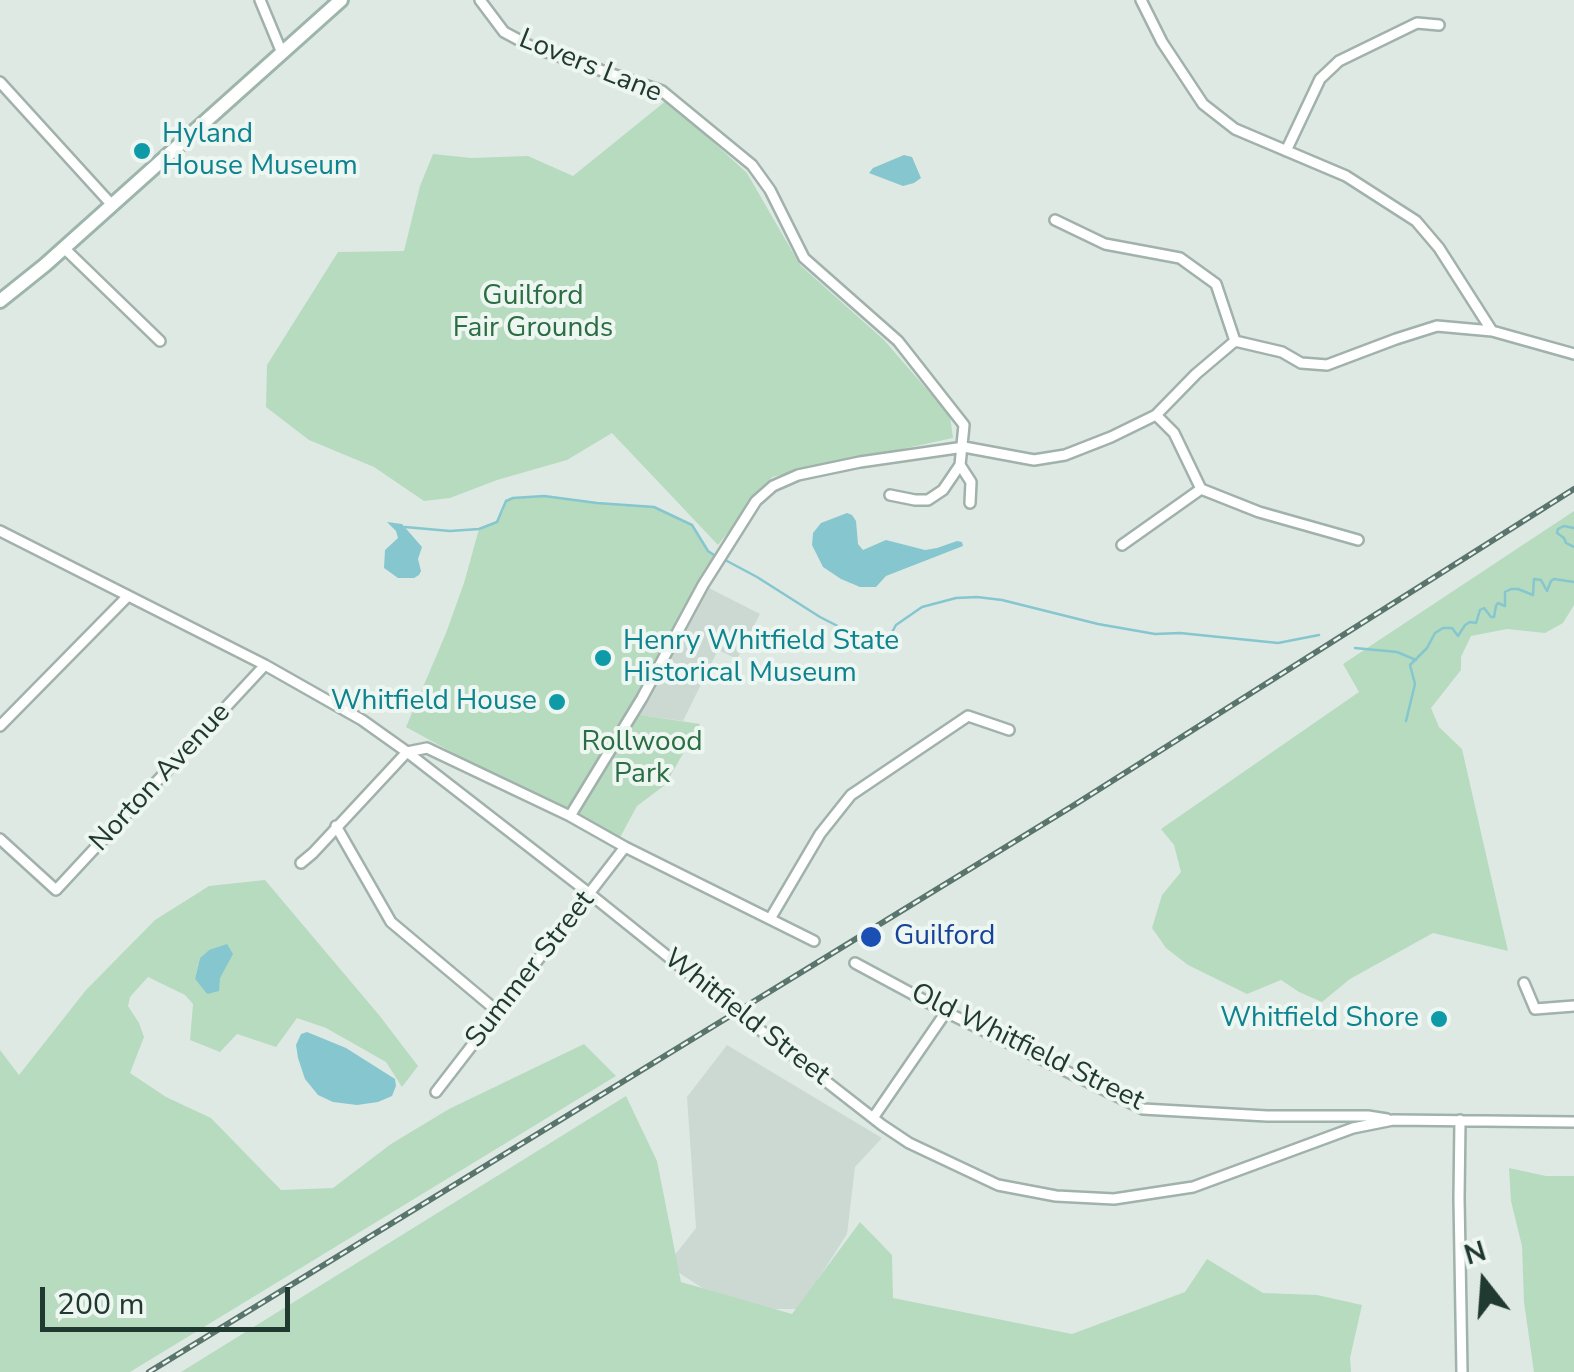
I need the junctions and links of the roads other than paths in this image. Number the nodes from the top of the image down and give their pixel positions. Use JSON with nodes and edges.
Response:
{"nodes":[{"id":1,"x":260,"y":0,"type":"edge"},
{"id":2,"x":341,"y":0,"type":"edge"},
{"id":3,"x":480,"y":0,"type":"edge"},
{"id":4,"x":1141,"y":0,"type":"edge"},
{"id":5,"x":1439,"y":25,"type":"dead end"},
{"id":6,"x":282,"y":53,"type":"junction"},
{"id":7,"x":0,"y":82,"type":"edge"},
{"id":8,"x":1286,"y":151,"type":"junction"},
{"id":9,"x":112,"y":205,"type":"junction"},
{"id":10,"x":1056,"y":220,"type":"dead end"},
{"id":11,"x":64,"y":248,"type":"junction"},
{"id":12,"x":0,"y":301,"type":"edge"},
{"id":13,"x":1492,"y":332,"type":"junction"},
{"id":14,"x":160,"y":340,"type":"dead end"},
{"id":15,"x":1235,"y":341,"type":"junction"},
{"id":16,"x":1574,"y":354,"type":"edge"},
{"id":17,"x":1156,"y":415,"type":"junction"},
{"id":18,"x":964,"y":447,"type":"junction"},
{"id":19,"x":960,"y":465,"type":"junction"},
{"id":20,"x":1201,"y":489,"type":"junction"},
{"id":21,"x":890,"y":495,"type":"dead end"},
{"id":22,"x":970,"y":503,"type":"dead end"},
{"id":23,"x":0,"y":532,"type":"edge"},
{"id":24,"x":1358,"y":540,"type":"dead end"},
{"id":25,"x":1122,"y":545,"type":"dead end"},
{"id":26,"x":128,"y":597,"type":"junction"},
{"id":27,"x":265,"y":666,"type":"junction"},
{"id":28,"x":0,"y":726,"type":"edge"},
{"id":29,"x":1009,"y":730,"type":"dead end"},
{"id":30,"x":406,"y":752,"type":"junction"},
{"id":31,"x":570,"y":816,"type":"junction"},
{"id":32,"x":336,"y":826,"type":"junction"},
{"id":33,"x":0,"y":839,"type":"edge"},
{"id":34,"x":625,"y":847,"type":"junction"},
{"id":35,"x":301,"y":863,"type":"dead end"},
{"id":36,"x":590,"y":894,"type":"junction"},
{"id":37,"x":770,"y":920,"type":"junction"},
{"id":38,"x":814,"y":941,"type":"dead end"},
{"id":39,"x":855,"y":963,"type":"dead end"},
{"id":40,"x":1524,"y":983,"type":"dead end"},
{"id":41,"x":1574,"y":1006,"type":"edge"},
{"id":42,"x":497,"y":1010,"type":"junction"},
{"id":43,"x":946,"y":1012,"type":"junction"},
{"id":44,"x":436,"y":1092,"type":"dead end"},
{"id":45,"x":1325,"y":1115,"type":"junction"},
{"id":46,"x":873,"y":1118,"type":"junction"},
{"id":47,"x":1393,"y":1120,"type":"junction"},
{"id":48,"x":1460,"y":1120,"type":"junction"},
{"id":49,"x":1574,"y":1122,"type":"edge"},
{"id":50,"x":1332,"y":1136,"type":"junction"},
{"id":51,"x":1462,"y":1372,"type":"edge"}],
"edges":[{"from":1,"to":6,"type":"street"},
{"from":2,"to":6,"type":"main road"},
{"from":3,"to":18,"type":"street","name":"Lovers Lane"},
{"from":4,"to":8,"type":"street"},
{"from":5,"to":8,"type":"street"},
{"from":6,"to":9,"type":"main road"},
{"from":7,"to":9,"type":"street"},
{"from":8,"to":13,"type":"street"},
{"from":9,"to":11,"type":"main road"},
{"from":10,"to":15,"type":"street"},
{"from":11,"to":12,"type":"main road"},
{"from":11,"to":14,"type":"street"},
{"from":13,"to":15,"type":"street"},
{"from":13,"to":16,"type":"street"},
{"from":15,"to":17,"type":"street"},
{"from":17,"to":18,"type":"street"},
{"from":17,"to":20,"type":"street"},
{"from":18,"to":19,"type":"street"},
{"from":18,"to":31,"type":"street"},
{"from":19,"to":21,"type":"street"},
{"from":19,"to":22,"type":"street"},
{"from":20,"to":24,"type":"street"},
{"from":20,"to":25,"type":"street"},
{"from":23,"to":26,"type":"street","name":"Whitfield Street"},
{"from":26,"to":27,"type":"street","name":"Whitfield Street"},
{"from":26,"to":28,"type":"street"},
{"from":27,"to":30,"type":"street","name":"Whitfield Street"},
{"from":27,"to":33,"type":"street","name":"Norton Avenue"},
{"from":29,"to":37,"type":"street"},
{"from":30,"to":31,"type":"street"},
{"from":30,"to":32,"type":"street"},
{"from":30,"to":36,"type":"street","name":"Whitfield Street"},
{"from":31,"to":34,"type":"street"},
{"from":32,"to":35,"type":"street"},
{"from":32,"to":42,"type":"street"},
{"from":34,"to":36,"type":"street","name":"Summer Street"},
{"from":34,"to":37,"type":"street"},
{"from":36,"to":42,"type":"street","name":"Summer Street"},
{"from":36,"to":46,"type":"street","name":"Whitfield Street","bridge":true},
{"from":37,"to":38,"type":"street"},
{"from":39,"to":43,"type":"street","name":"Old Whitfield Street"},
{"from":40,"to":41,"type":"street"},
{"from":42,"to":44,"type":"street","name":"Summer Street"},
{"from":43,"to":45,"type":"street","name":"Old Whitfield Street"},
{"from":43,"to":46,"type":"street"},
{"from":45,"to":47,"type":"street","name":"Old Whitfield Street"},
{"from":45,"to":50,"type":"street"},
{"from":46,"to":50,"type":"street","name":"Whitfield Street"},
{"from":47,"to":48,"type":"street","name":"Whitfield Street"},
{"from":47,"to":50,"type":"street","name":"Whitfield Street"},
{"from":48,"to":49,"type":"street","name":"Whitfield Street"},
{"from":48,"to":51,"type":"street"}]}
